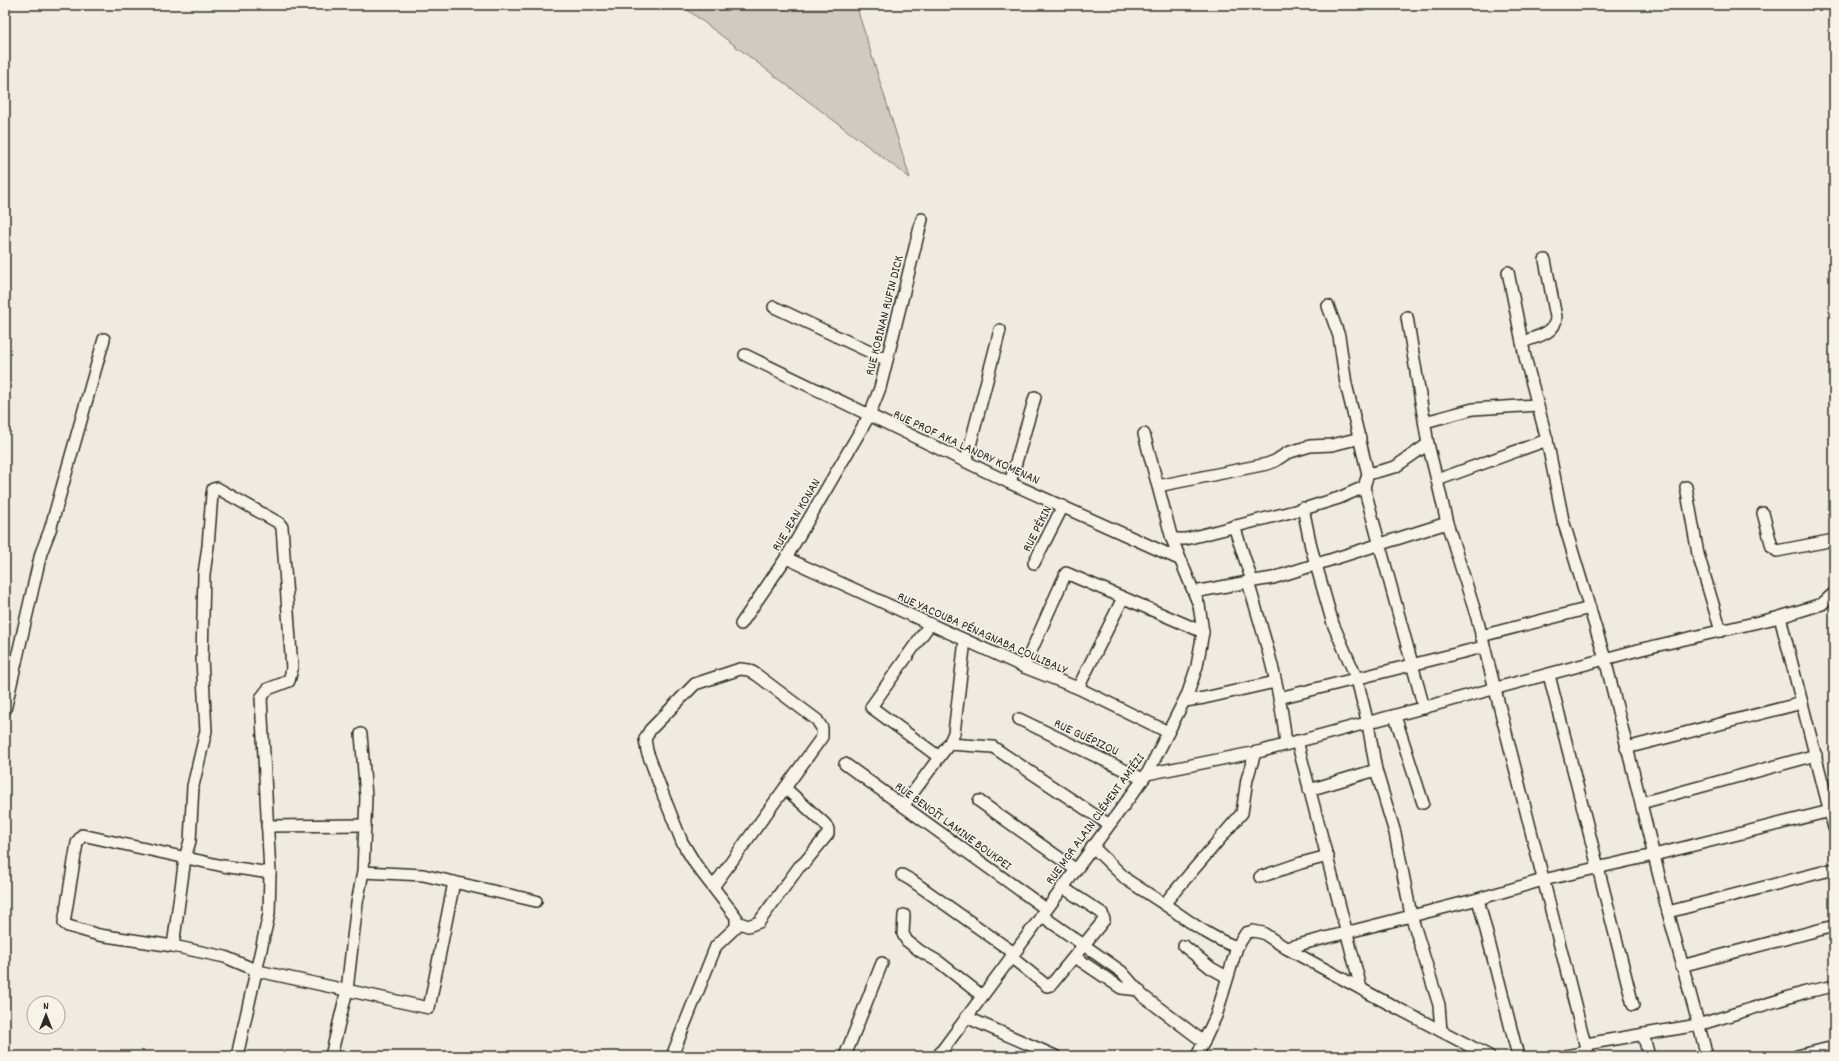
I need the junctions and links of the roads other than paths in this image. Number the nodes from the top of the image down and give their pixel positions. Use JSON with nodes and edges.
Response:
{"nodes":[{"id":1,"x":922,"y":219,"type":"dead end"},
{"id":2,"x":1545,"y":260,"type":"dead end"},
{"id":3,"x":1508,"y":272,"type":"dead end"},
{"id":4,"x":1328,"y":306,"type":"dead end"},
{"id":5,"x":774,"y":307,"type":"dead end"},
{"id":6,"x":1407,"y":317,"type":"dead end"},
{"id":7,"x":1000,"y":330,"type":"dead end"},
{"id":8,"x":104,"y":339,"type":"dead end"},
{"id":9,"x":1522,"y":342,"type":"junction"},
{"id":10,"x":745,"y":355,"type":"dead end"},
{"id":11,"x":887,"y":360,"type":"junction"},
{"id":12,"x":1035,"y":397,"type":"dead end"},
{"id":13,"x":1537,"y":405,"type":"junction"},
{"id":14,"x":869,"y":416,"type":"junction"},
{"id":15,"x":1425,"y":422,"type":"junction"},
{"id":16,"x":1144,"y":434,"type":"dead end"},
{"id":17,"x":1360,"y":438,"type":"junction"},
{"id":18,"x":1547,"y":440,"type":"junction"},
{"id":19,"x":1428,"y":444,"type":"junction"},
{"id":20,"x":966,"y":461,"type":"junction"},
{"id":21,"x":1368,"y":474,"type":"junction"},
{"id":22,"x":1437,"y":480,"type":"junction"},
{"id":23,"x":1010,"y":483,"type":"junction"},
{"id":24,"x":1158,"y":486,"type":"junction"},
{"id":25,"x":1364,"y":487,"type":"junction"},
{"id":26,"x":1686,"y":487,"type":"dead end"},
{"id":27,"x":1063,"y":506,"type":"junction"},
{"id":28,"x":1304,"y":508,"type":"junction"},
{"id":29,"x":1763,"y":513,"type":"dead end"},
{"id":30,"x":1447,"y":523,"type":"junction"},
{"id":31,"x":1234,"y":526,"type":"junction"},
{"id":32,"x":1172,"y":539,"type":"junction"},
{"id":33,"x":1834,"y":540,"type":"edge"},
{"id":34,"x":1381,"y":543,"type":"junction"},
{"id":35,"x":786,"y":558,"type":"junction"},
{"id":36,"x":1179,"y":558,"type":"junction"},
{"id":37,"x":1034,"y":563,"type":"dead end"},
{"id":38,"x":1316,"y":564,"type":"junction"},
{"id":39,"x":1250,"y":582,"type":"junction"},
{"id":40,"x":1194,"y":592,"type":"junction"},
{"id":41,"x":1834,"y":593,"type":"edge"},
{"id":42,"x":1123,"y":598,"type":"junction"},
{"id":43,"x":1590,"y":608,"type":"junction"},
{"id":44,"x":1780,"y":617,"type":"junction"},
{"id":45,"x":741,"y":624,"type":"dead end"},
{"id":46,"x":930,"y":624,"type":"junction"},
{"id":47,"x":1203,"y":632,"type":"junction"},
{"id":48,"x":1721,"y":632,"type":"junction"},
{"id":49,"x":965,"y":640,"type":"junction"},
{"id":50,"x":1482,"y":642,"type":"junction"},
{"id":51,"x":1605,"y":660,"type":"junction"},
{"id":52,"x":1413,"y":665,"type":"junction"},
{"id":53,"x":1024,"y":667,"type":"junction"},
{"id":54,"x":1549,"y":675,"type":"junction"},
{"id":55,"x":1357,"y":679,"type":"junction"},
{"id":56,"x":1275,"y":682,"type":"junction"},
{"id":57,"x":1078,"y":688,"type":"junction"},
{"id":58,"x":1495,"y":689,"type":"junction"},
{"id":59,"x":1279,"y":698,"type":"junction"},
{"id":60,"x":1184,"y":701,"type":"junction"},
{"id":61,"x":1802,"y":703,"type":"junction"},
{"id":62,"x":1424,"y":708,"type":"junction"},
{"id":63,"x":5,"y":710,"type":"edge"},
{"id":64,"x":1395,"y":716,"type":"junction"},
{"id":65,"x":1018,"y":719,"type":"dead end"},
{"id":66,"x":1368,"y":724,"type":"junction"},
{"id":67,"x":1168,"y":732,"type":"junction"},
{"id":68,"x":360,"y":734,"type":"dead end"},
{"id":69,"x":1297,"y":741,"type":"junction"},
{"id":70,"x":950,"y":744,"type":"junction"},
{"id":71,"x":1286,"y":744,"type":"junction"},
{"id":72,"x":1626,"y":748,"type":"junction"},
{"id":73,"x":1255,"y":753,"type":"junction"},
{"id":74,"x":1816,"y":755,"type":"junction"},
{"id":75,"x":939,"y":757,"type":"junction"},
{"id":76,"x":845,"y":764,"type":"dead end"},
{"id":77,"x":1376,"y":770,"type":"junction"},
{"id":78,"x":1145,"y":776,"type":"junction"},
{"id":79,"x":785,"y":788,"type":"junction"},
{"id":80,"x":1309,"y":790,"type":"junction"},
{"id":81,"x":979,"y":801,"type":"dead end"},
{"id":82,"x":1423,"y":803,"type":"dead end"},
{"id":83,"x":1641,"y":803,"type":"junction"},
{"id":84,"x":904,"y":806,"type":"junction"},
{"id":85,"x":1832,"y":811,"type":"edge"},
{"id":86,"x":1108,"y":824,"type":"junction"},
{"id":87,"x":365,"y":825,"type":"junction"},
{"id":88,"x":267,"y":826,"type":"junction"},
{"id":89,"x":1834,"y":828,"type":"edge"},
{"id":90,"x":1092,"y":846,"type":"junction"},
{"id":91,"x":1654,"y":855,"type":"junction"},
{"id":92,"x":1328,"y":856,"type":"junction"},
{"id":93,"x":185,"y":858,"type":"junction"},
{"id":94,"x":1598,"y":867,"type":"junction"},
{"id":95,"x":1834,"y":869,"type":"edge"},
{"id":96,"x":1075,"y":870,"type":"junction"},
{"id":97,"x":363,"y":872,"type":"junction"},
{"id":98,"x":270,"y":873,"type":"junction"},
{"id":99,"x":902,"y":876,"type":"dead end"},
{"id":100,"x":1260,"y":877,"type":"dead end"},
{"id":101,"x":1543,"y":880,"type":"junction"},
{"id":102,"x":454,"y":882,"type":"junction"},
{"id":103,"x":1062,"y":887,"type":"junction"},
{"id":104,"x":713,"y":888,"type":"junction"},
{"id":105,"x":1478,"y":899,"type":"junction"},
{"id":106,"x":536,"y":901,"type":"dead end"},
{"id":107,"x":1164,"y":904,"type":"junction"},
{"id":108,"x":1043,"y":912,"type":"junction"},
{"id":109,"x":1668,"y":912,"type":"junction"},
{"id":110,"x":904,"y":915,"type":"dead end"},
{"id":111,"x":1411,"y":915,"type":"junction"},
{"id":112,"x":737,"y":922,"type":"junction"},
{"id":113,"x":1834,"y":926,"type":"edge"},
{"id":114,"x":1347,"y":931,"type":"junction"},
{"id":115,"x":1084,"y":945,"type":"junction"},
{"id":116,"x":173,"y":946,"type":"junction"},
{"id":117,"x":1184,"y":946,"type":"dead end"},
{"id":118,"x":1237,"y":947,"type":"junction"},
{"id":119,"x":1286,"y":948,"type":"junction"},
{"id":120,"x":1012,"y":955,"type":"junction"},
{"id":121,"x":1075,"y":957,"type":"junction"},
{"id":122,"x":882,"y":962,"type":"dead end"},
{"id":123,"x":1682,"y":966,"type":"junction"},
{"id":124,"x":258,"y":971,"type":"junction"},
{"id":125,"x":1227,"y":977,"type":"junction"},
{"id":126,"x":1834,"y":986,"type":"edge"},
{"id":127,"x":1361,"y":988,"type":"junction"},
{"id":128,"x":347,"y":990,"type":"junction"},
{"id":129,"x":1139,"y":990,"type":"junction"},
{"id":130,"x":981,"y":995,"type":"junction"},
{"id":131,"x":1633,"y":1005,"type":"dead end"},
{"id":132,"x":966,"y":1017,"type":"junction"},
{"id":133,"x":1698,"y":1024,"type":"junction"},
{"id":134,"x":1441,"y":1031,"type":"junction"},
{"id":135,"x":1643,"y":1034,"type":"junction"},
{"id":136,"x":1204,"y":1042,"type":"junction"},
{"id":137,"x":1834,"y":1047,"type":"edge"},
{"id":138,"x":1587,"y":1051,"type":"edge"},
{"id":139,"x":237,"y":1056,"type":"edge"},
{"id":140,"x":331,"y":1056,"type":"edge"},
{"id":141,"x":672,"y":1056,"type":"edge"},
{"id":142,"x":845,"y":1056,"type":"edge"},
{"id":143,"x":938,"y":1056,"type":"edge"},
{"id":144,"x":1055,"y":1056,"type":"edge"},
{"id":145,"x":1197,"y":1056,"type":"edge"},
{"id":146,"x":1489,"y":1056,"type":"edge"},
{"id":147,"x":1518,"y":1056,"type":"edge"},
{"id":148,"x":1566,"y":1056,"type":"edge"},
{"id":149,"x":1649,"y":1056,"type":"edge"},
{"id":150,"x":1706,"y":1056,"type":"edge"},
{"id":151,"x":1799,"y":1056,"type":"edge"}],
"edges":[{"from":1,"to":11,"type":"street","name":"RUE KOBINAN RUFIN DICK"},
{"from":2,"to":9,"type":"street"},
{"from":3,"to":9,"type":"street"},
{"from":4,"to":17,"type":"street"},
{"from":5,"to":11,"type":"street"},
{"from":6,"to":15,"type":"street"},
{"from":7,"to":20,"type":"street"},
{"from":8,"to":63,"type":"street"},
{"from":9,"to":13,"type":"street"},
{"from":10,"to":14,"type":"street","name":"RUE PROF AKA LANDRY KOMENAN"},
{"from":11,"to":14,"type":"street","name":"RUE KOBINAN RUFIN DICK"},
{"from":12,"to":23,"type":"street"},
{"from":13,"to":15,"type":"street"},
{"from":13,"to":18,"type":"street"},
{"from":14,"to":20,"type":"street","name":"RUE PROF AKA LANDRY KOMENAN"},
{"from":14,"to":35,"type":"street","name":"RUE JEAN KONAN"},
{"from":15,"to":19,"type":"street"},
{"from":16,"to":24,"type":"street","name":"RUE MGR ALAIN CLÉMENT AMIÉZI"},
{"from":17,"to":21,"type":"street"},
{"from":17,"to":24,"type":"street"},
{"from":18,"to":22,"type":"street"},
{"from":18,"to":43,"type":"street"},
{"from":19,"to":21,"type":"street"},
{"from":19,"to":22,"type":"street"},
{"from":20,"to":23,"type":"street","name":"RUE PROF AKA LANDRY KOMENAN"},
{"from":21,"to":25,"type":"street"},
{"from":22,"to":30,"type":"street"},
{"from":23,"to":27,"type":"street","name":"RUE PROF AKA LANDRY KOMENAN"},
{"from":24,"to":32,"type":"street","name":"RUE MGR ALAIN CLÉMENT AMIÉZI"},
{"from":25,"to":28,"type":"street"},
{"from":25,"to":34,"type":"street"},
{"from":26,"to":48,"type":"street"},
{"from":27,"to":36,"type":"street","name":"RUE PROF AKA LANDRY KOMENAN"},
{"from":27,"to":37,"type":"street","name":"RUE PÉKIN"},
{"from":28,"to":31,"type":"street"},
{"from":28,"to":38,"type":"street"},
{"from":29,"to":33,"type":"street"},
{"from":30,"to":34,"type":"street"},
{"from":30,"to":50,"type":"street"},
{"from":31,"to":32,"type":"street"},
{"from":31,"to":39,"type":"street"},
{"from":32,"to":36,"type":"street","name":"RUE MGR ALAIN CLÉMENT AMIÉZI"},
{"from":34,"to":38,"type":"street"},
{"from":34,"to":52,"type":"street"},
{"from":35,"to":45,"type":"street","name":"RUE JEAN KONAN"},
{"from":35,"to":46,"type":"street","name":"RUE YACOUBA PÉNAGNABA COULIBALY"},
{"from":36,"to":40,"type":"street","name":"RUE MGR ALAIN CLÉMENT AMIÉZI"},
{"from":38,"to":39,"type":"street"},
{"from":38,"to":55,"type":"street"},
{"from":39,"to":40,"type":"street"},
{"from":39,"to":56,"type":"street"},
{"from":40,"to":47,"type":"street","name":"RUE MGR ALAIN CLÉMENT AMIÉZI"},
{"from":41,"to":44,"type":"street"},
{"from":42,"to":47,"type":"street"},
{"from":42,"to":53,"type":"street"},
{"from":42,"to":57,"type":"street"},
{"from":43,"to":50,"type":"street"},
{"from":43,"to":51,"type":"street"},
{"from":44,"to":48,"type":"street"},
{"from":44,"to":61,"type":"street"},
{"from":46,"to":49,"type":"street","name":"RUE YACOUBA PÉNAGNABA COULIBALY"},
{"from":46,"to":75,"type":"street"},
{"from":47,"to":60,"type":"street","name":"RUE MGR ALAIN CLÉMENT AMIÉZI"},
{"from":48,"to":51,"type":"street"},
{"from":49,"to":53,"type":"street","name":"RUE YACOUBA PÉNAGNABA COULIBALY"},
{"from":49,"to":70,"type":"street"},
{"from":50,"to":52,"type":"street"},
{"from":50,"to":58,"type":"street"},
{"from":51,"to":54,"type":"street"},
{"from":51,"to":72,"type":"street"},
{"from":52,"to":55,"type":"street"},
{"from":52,"to":62,"type":"street"},
{"from":53,"to":57,"type":"street","name":"RUE YACOUBA PÉNAGNABA COULIBALY"},
{"from":54,"to":58,"type":"street"},
{"from":54,"to":94,"type":"street"},
{"from":55,"to":59,"type":"street"},
{"from":55,"to":66,"type":"street"},
{"from":56,"to":59,"type":"street"},
{"from":56,"to":60,"type":"street"},
{"from":57,"to":67,"type":"street","name":"RUE YACOUBA PÉNAGNABA COULIBALY"},
{"from":58,"to":62,"type":"street"},
{"from":58,"to":101,"type":"street"},
{"from":59,"to":71,"type":"street"},
{"from":60,"to":67,"type":"street","name":"RUE MGR ALAIN CLÉMENT AMIÉZI"},
{"from":61,"to":72,"type":"street"},
{"from":61,"to":74,"type":"street"},
{"from":62,"to":64,"type":"street"},
{"from":64,"to":66,"type":"street"},
{"from":64,"to":82,"type":"street"},
{"from":65,"to":78,"type":"street","name":"RUE GUÉPIZOU"},
{"from":66,"to":69,"type":"street"},
{"from":66,"to":77,"type":"street"},
{"from":67,"to":78,"type":"street","name":"RUE MGR ALAIN CLÉMENT AMIÉZI"},
{"from":68,"to":87,"type":"street"},
{"from":69,"to":71,"type":"street"},
{"from":69,"to":80,"type":"street"},
{"from":70,"to":75,"type":"street"},
{"from":70,"to":86,"type":"street"},
{"from":71,"to":73,"type":"street"},
{"from":72,"to":83,"type":"street"},
{"from":73,"to":78,"type":"street"},
{"from":73,"to":107,"type":"street"},
{"from":74,"to":83,"type":"street"},
{"from":74,"to":85,"type":"street"},
{"from":75,"to":84,"type":"street"},
{"from":76,"to":84,"type":"street","name":"RUE BENOÎT LAMINE BOUKPEI"},
{"from":77,"to":80,"type":"street"},
{"from":77,"to":111,"type":"street"},
{"from":78,"to":86,"type":"street","name":"RUE MGR ALAIN CLÉMENT AMIÉZI"},
{"from":79,"to":104,"type":"street"},
{"from":79,"to":104,"type":"street"},
{"from":79,"to":112,"type":"street"},
{"from":80,"to":92,"type":"street"},
{"from":81,"to":96,"type":"street"},
{"from":83,"to":91,"type":"street"},
{"from":84,"to":108,"type":"street","name":"RUE BENOÎT LAMINE BOUKPEI"},
{"from":85,"to":89,"type":"street"},
{"from":85,"to":91,"type":"street"},
{"from":86,"to":90,"type":"street","name":"RUE MGR ALAIN CLÉMENT AMIÉZI"},
{"from":87,"to":88,"type":"street"},
{"from":87,"to":97,"type":"street"},
{"from":88,"to":93,"type":"street"},
{"from":88,"to":98,"type":"street"},
{"from":90,"to":96,"type":"street","name":"RUE MGR ALAIN CLÉMENT AMIÉZI"},
{"from":90,"to":107,"type":"street"},
{"from":91,"to":94,"type":"street"},
{"from":91,"to":109,"type":"street"},
{"from":92,"to":100,"type":"street"},
{"from":92,"to":114,"type":"street"},
{"from":93,"to":98,"type":"street"},
{"from":93,"to":116,"type":"street"},
{"from":93,"to":116,"type":"street"},
{"from":94,"to":101,"type":"street"},
{"from":94,"to":131,"type":"street"},
{"from":95,"to":109,"type":"street"},
{"from":96,"to":103,"type":"street","name":"RUE MGR ALAIN CLÉMENT AMIÉZI"},
{"from":97,"to":102,"type":"street"},
{"from":97,"to":128,"type":"street"},
{"from":98,"to":124,"type":"street"},
{"from":99,"to":120,"type":"street"},
{"from":101,"to":105,"type":"street"},
{"from":101,"to":138,"type":"street"},
{"from":102,"to":106,"type":"street"},
{"from":102,"to":128,"type":"street"},
{"from":103,"to":108,"type":"street","name":"RUE MGR ALAIN CLÉMENT AMIÉZI"},
{"from":103,"to":115,"type":"street"},
{"from":104,"to":112,"type":"street"},
{"from":105,"to":111,"type":"street"},
{"from":105,"to":147,"type":"street"},
{"from":107,"to":118,"type":"street"},
{"from":108,"to":115,"type":"street","name":"RUE BENOÎT LAMINE BOUKPEI"},
{"from":108,"to":120,"type":"street","name":"RUE MGR ALAIN CLÉMENT AMIÉZI"},
{"from":109,"to":123,"type":"street"},
{"from":110,"to":130,"type":"street"},
{"from":111,"to":114,"type":"street"},
{"from":111,"to":134,"type":"street"},
{"from":112,"to":141,"type":"street"},
{"from":113,"to":123,"type":"street"},
{"from":114,"to":119,"type":"street"},
{"from":114,"to":127,"type":"street"},
{"from":115,"to":121,"type":"street"},
{"from":115,"to":129,"type":"street","name":"RUE BENOÎT LAMINE BOUKPEI"},
{"from":116,"to":124,"type":"street"},
{"from":117,"to":125,"type":"street"},
{"from":118,"to":119,"type":"street"},
{"from":118,"to":125,"type":"street"},
{"from":119,"to":127,"type":"street"},
{"from":120,"to":121,"type":"street"},
{"from":120,"to":130,"type":"street","name":"RUE MGR ALAIN CLÉMENT AMIÉZI"},
{"from":121,"to":129,"type":"street"},
{"from":122,"to":142,"type":"street"},
{"from":123,"to":133,"type":"street"},
{"from":124,"to":128,"type":"street"},
{"from":124,"to":139,"type":"street"},
{"from":125,"to":136,"type":"street"},
{"from":126,"to":133,"type":"street"},
{"from":127,"to":134,"type":"street"},
{"from":128,"to":140,"type":"street"},
{"from":129,"to":136,"type":"street","name":"RUE BENOÎT LAMINE BOUKPEI"},
{"from":130,"to":132,"type":"street","name":"RUE MGR ALAIN CLÉMENT AMIÉZI"},
{"from":132,"to":143,"type":"street","name":"RUE MGR ALAIN CLÉMENT AMIÉZI"},
{"from":132,"to":144,"type":"street"},
{"from":133,"to":135,"type":"street"},
{"from":133,"to":150,"type":"street"},
{"from":134,"to":146,"type":"street"},
{"from":135,"to":138,"type":"street"},
{"from":135,"to":149,"type":"street"},
{"from":136,"to":145,"type":"street"},
{"from":137,"to":151,"type":"street"},
{"from":138,"to":148,"type":"street"}]}
